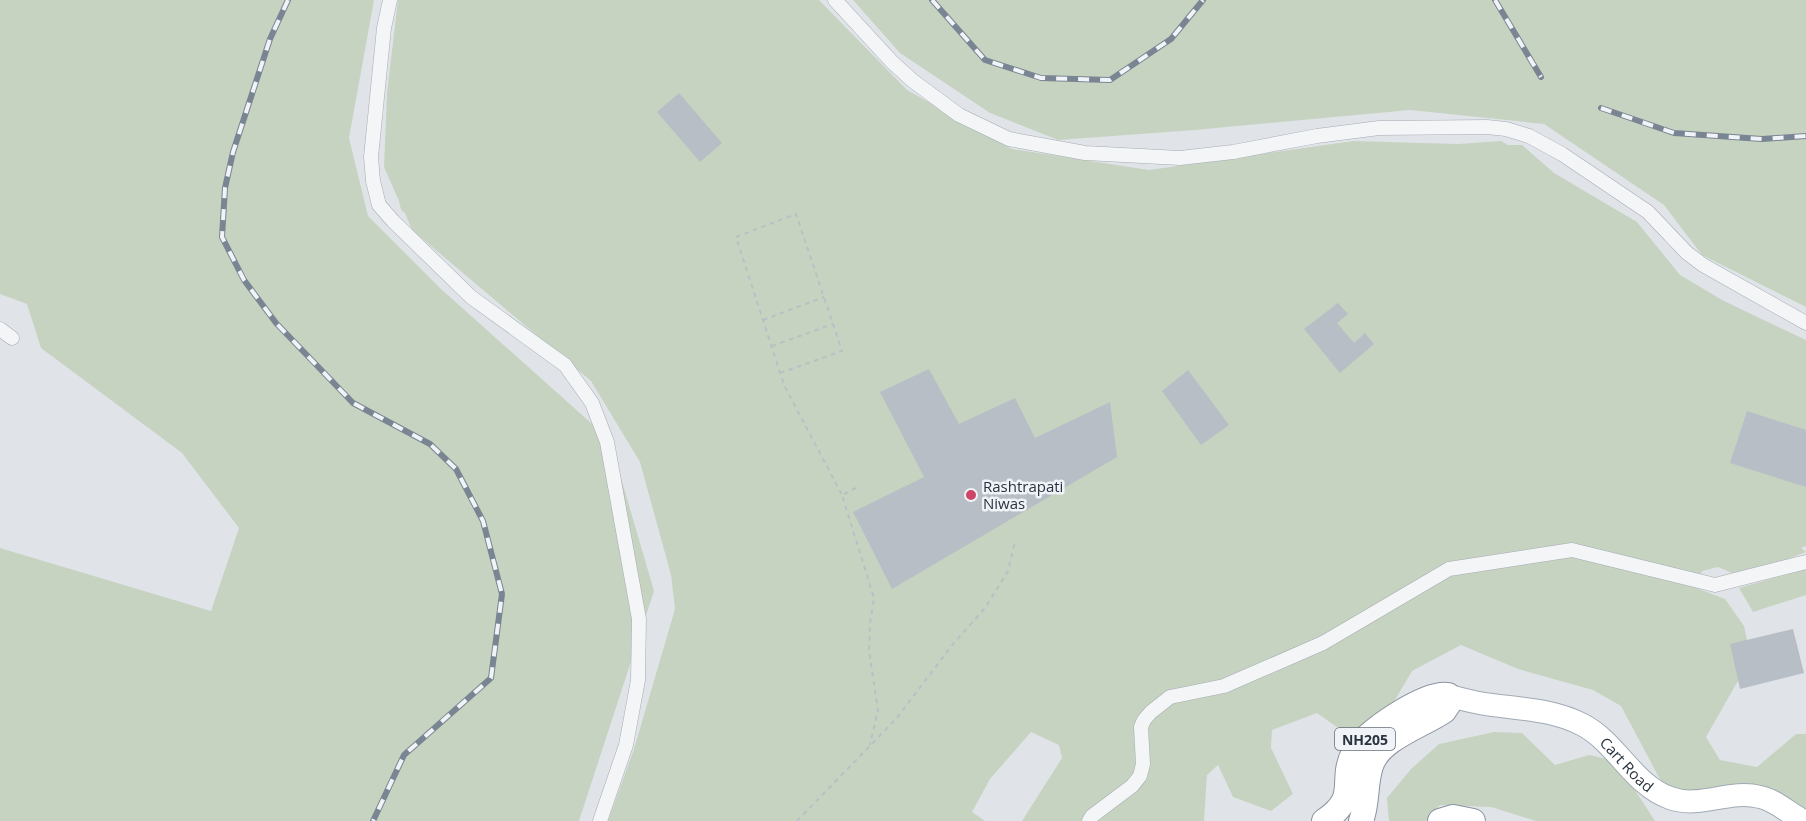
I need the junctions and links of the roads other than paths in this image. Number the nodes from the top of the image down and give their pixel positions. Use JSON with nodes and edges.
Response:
{"nodes":[{"id":1,"x":390,"y":0,"type":"edge"},
{"id":2,"x":835,"y":0,"type":"edge"},
{"id":3,"x":1806,"y":323,"type":"edge"},
{"id":4,"x":0,"y":329,"type":"edge"},
{"id":5,"x":12,"y":338,"type":"dead end"},
{"id":6,"x":1806,"y":562,"type":"edge"},
{"id":7,"x":1450,"y":696,"type":"junction"},
{"id":8,"x":600,"y":821,"type":"edge"},
{"id":9,"x":1089,"y":821,"type":"edge"},
{"id":10,"x":1323,"y":821,"type":"edge"},
{"id":11,"x":1361,"y":821,"type":"edge"},
{"id":12,"x":1440,"y":821,"type":"edge"},
{"id":13,"x":1473,"y":821,"type":"edge"},
{"id":14,"x":1804,"y":821,"type":"edge"}],
"edges":[{"from":1,"to":8,"type":"street"},
{"from":2,"to":3,"type":"street"},
{"from":4,"to":5,"type":"street"},
{"from":6,"to":9,"type":"street"},
{"from":7,"to":10,"type":"highway","number":"NH205"},
{"from":7,"to":11,"type":"highway","number":"NH205"},
{"from":7,"to":14,"type":"main road","name":"Cart Road"},
{"from":12,"to":13,"type":"highway"}]}
